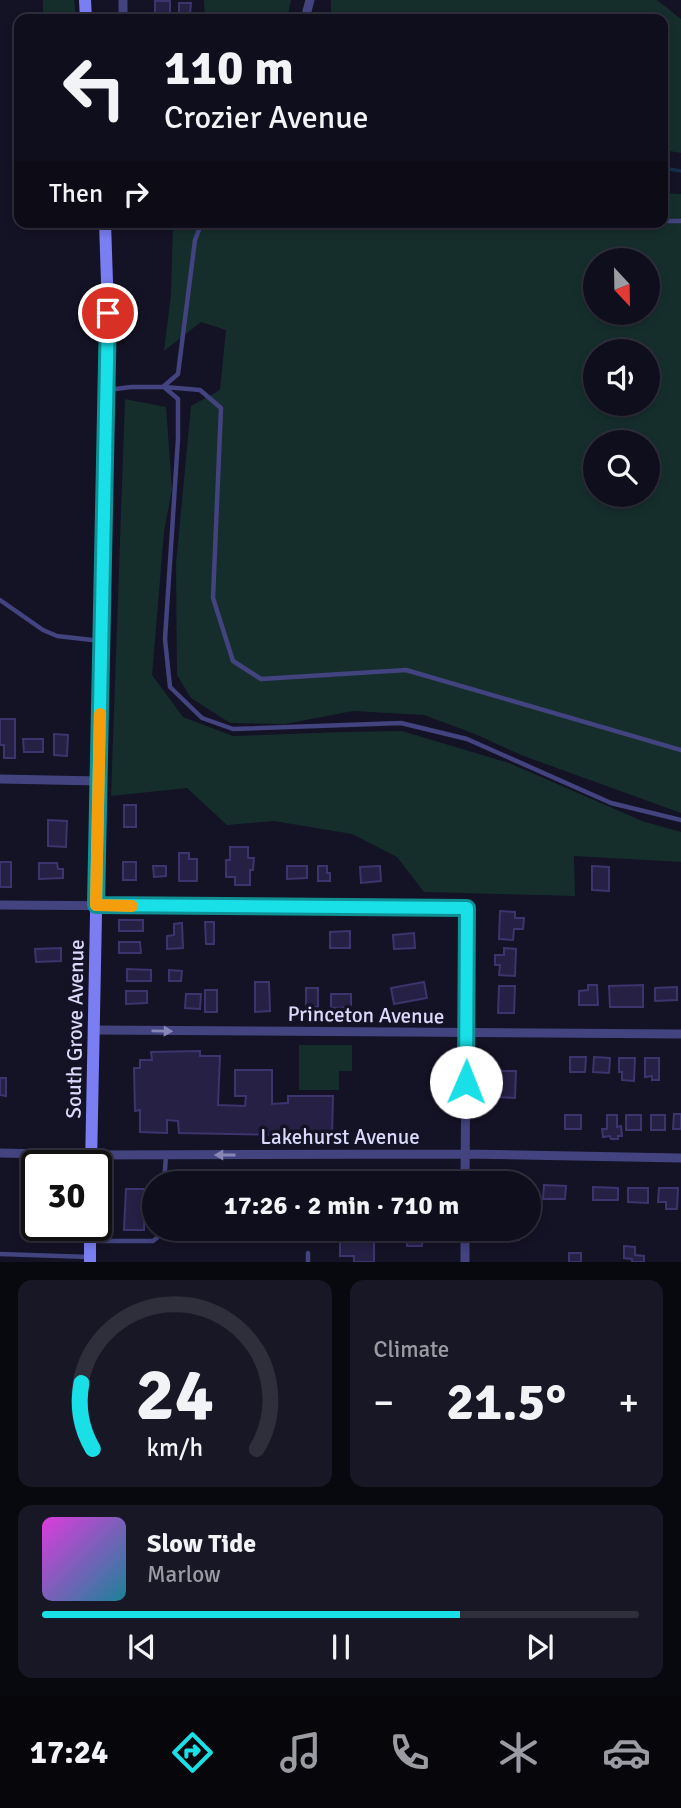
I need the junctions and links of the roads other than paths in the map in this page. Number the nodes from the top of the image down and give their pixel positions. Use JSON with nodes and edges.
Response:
{"nodes":[{"id":1,"x":105,"y":228,"type":"edge"},
{"id":2,"x":200,"y":228,"type":"edge"},
{"id":3,"x":164,"y":387,"type":"junction"},
{"id":4,"x":106,"y":390,"type":"junction"},
{"id":5,"x":0,"y":600,"type":"edge"},
{"id":6,"x":102,"y":641,"type":"junction"},
{"id":7,"x":681,"y":750,"type":"edge"},
{"id":8,"x":0,"y":779,"type":"edge"},
{"id":9,"x":99,"y":781,"type":"junction"},
{"id":10,"x":681,"y":820,"type":"edge"},
{"id":11,"x":0,"y":905,"type":"edge"},
{"id":12,"x":96,"y":905,"type":"junction"},
{"id":13,"x":93,"y":1030,"type":"junction"},
{"id":14,"x":466,"y":1034,"type":"junction"},
{"id":15,"x":681,"y":1034,"type":"edge"},
{"id":16,"x":91,"y":1150,"type":"edge"},
{"id":17,"x":0,"y":1153,"type":"edge"},
{"id":18,"x":465,"y":1154,"type":"junction"},
{"id":19,"x":21,"y":1155,"type":"edge"},
{"id":20,"x":166,"y":1155,"type":"junction"},
{"id":21,"x":681,"y":1158,"type":"edge"},
{"id":22,"x":112,"y":1159,"type":"edge"},
{"id":23,"x":165,"y":1171,"type":"edge"},
{"id":24,"x":465,"y":1171,"type":"edge"},
{"id":25,"x":90,"y":1241,"type":"edge"},
{"id":26,"x":112,"y":1241,"type":"edge"},
{"id":27,"x":142,"y":1241,"type":"edge"},
{"id":28,"x":465,"y":1241,"type":"edge"},
{"id":29,"x":309,"y":1252,"type":"dead end"},
{"id":30,"x":0,"y":1254,"type":"edge"},
{"id":31,"x":90,"y":1259,"type":"edge"},
{"id":32,"x":309,"y":1262,"type":"edge"},
{"id":33,"x":465,"y":1262,"type":"edge"}],
"edges":[{"from":1,"to":4,"type":"main road","name":"South Grove Avenue"},
{"from":2,"to":3,"type":"lane"},
{"from":3,"to":4,"type":"lane"},
{"from":3,"to":7,"type":"lane"},
{"from":3,"to":10,"type":"lane"},
{"from":4,"to":6,"type":"main road","name":"South Grove Avenue"},
{"from":5,"to":6,"type":"lane"},
{"from":6,"to":9,"type":"main road","name":"South Grove Avenue"},
{"from":8,"to":9,"type":"street"},
{"from":9,"to":12,"type":"main road","name":"South Grove Avenue"},
{"from":11,"to":12,"type":"street"},
{"from":12,"to":13,"type":"main road","name":"South Grove Avenue"},
{"from":12,"to":14,"type":"street"},
{"from":13,"to":14,"type":"street","name":"Princeton Avenue","one_way":true},
{"from":13,"to":16,"type":"main road","name":"South Grove Avenue"},
{"from":14,"to":15,"type":"street","name":"Princeton Avenue"},
{"from":14,"to":18,"type":"street"},
{"from":17,"to":19,"type":"street","name":"Lakehurst Avenue"},
{"from":18,"to":20,"type":"street","name":"Lakehurst Avenue","one_way":true},
{"from":18,"to":21,"type":"street","name":"Lakehurst Avenue"},
{"from":18,"to":24,"type":"street"},
{"from":20,"to":22,"type":"street","name":"Lakehurst Avenue"},
{"from":20,"to":23,"type":"lane"},
{"from":25,"to":31,"type":"main road"},
{"from":26,"to":27,"type":"lane"},
{"from":28,"to":33,"type":"street"},
{"from":29,"to":32,"type":"lane"},
{"from":30,"to":31,"type":"lane"}]}
